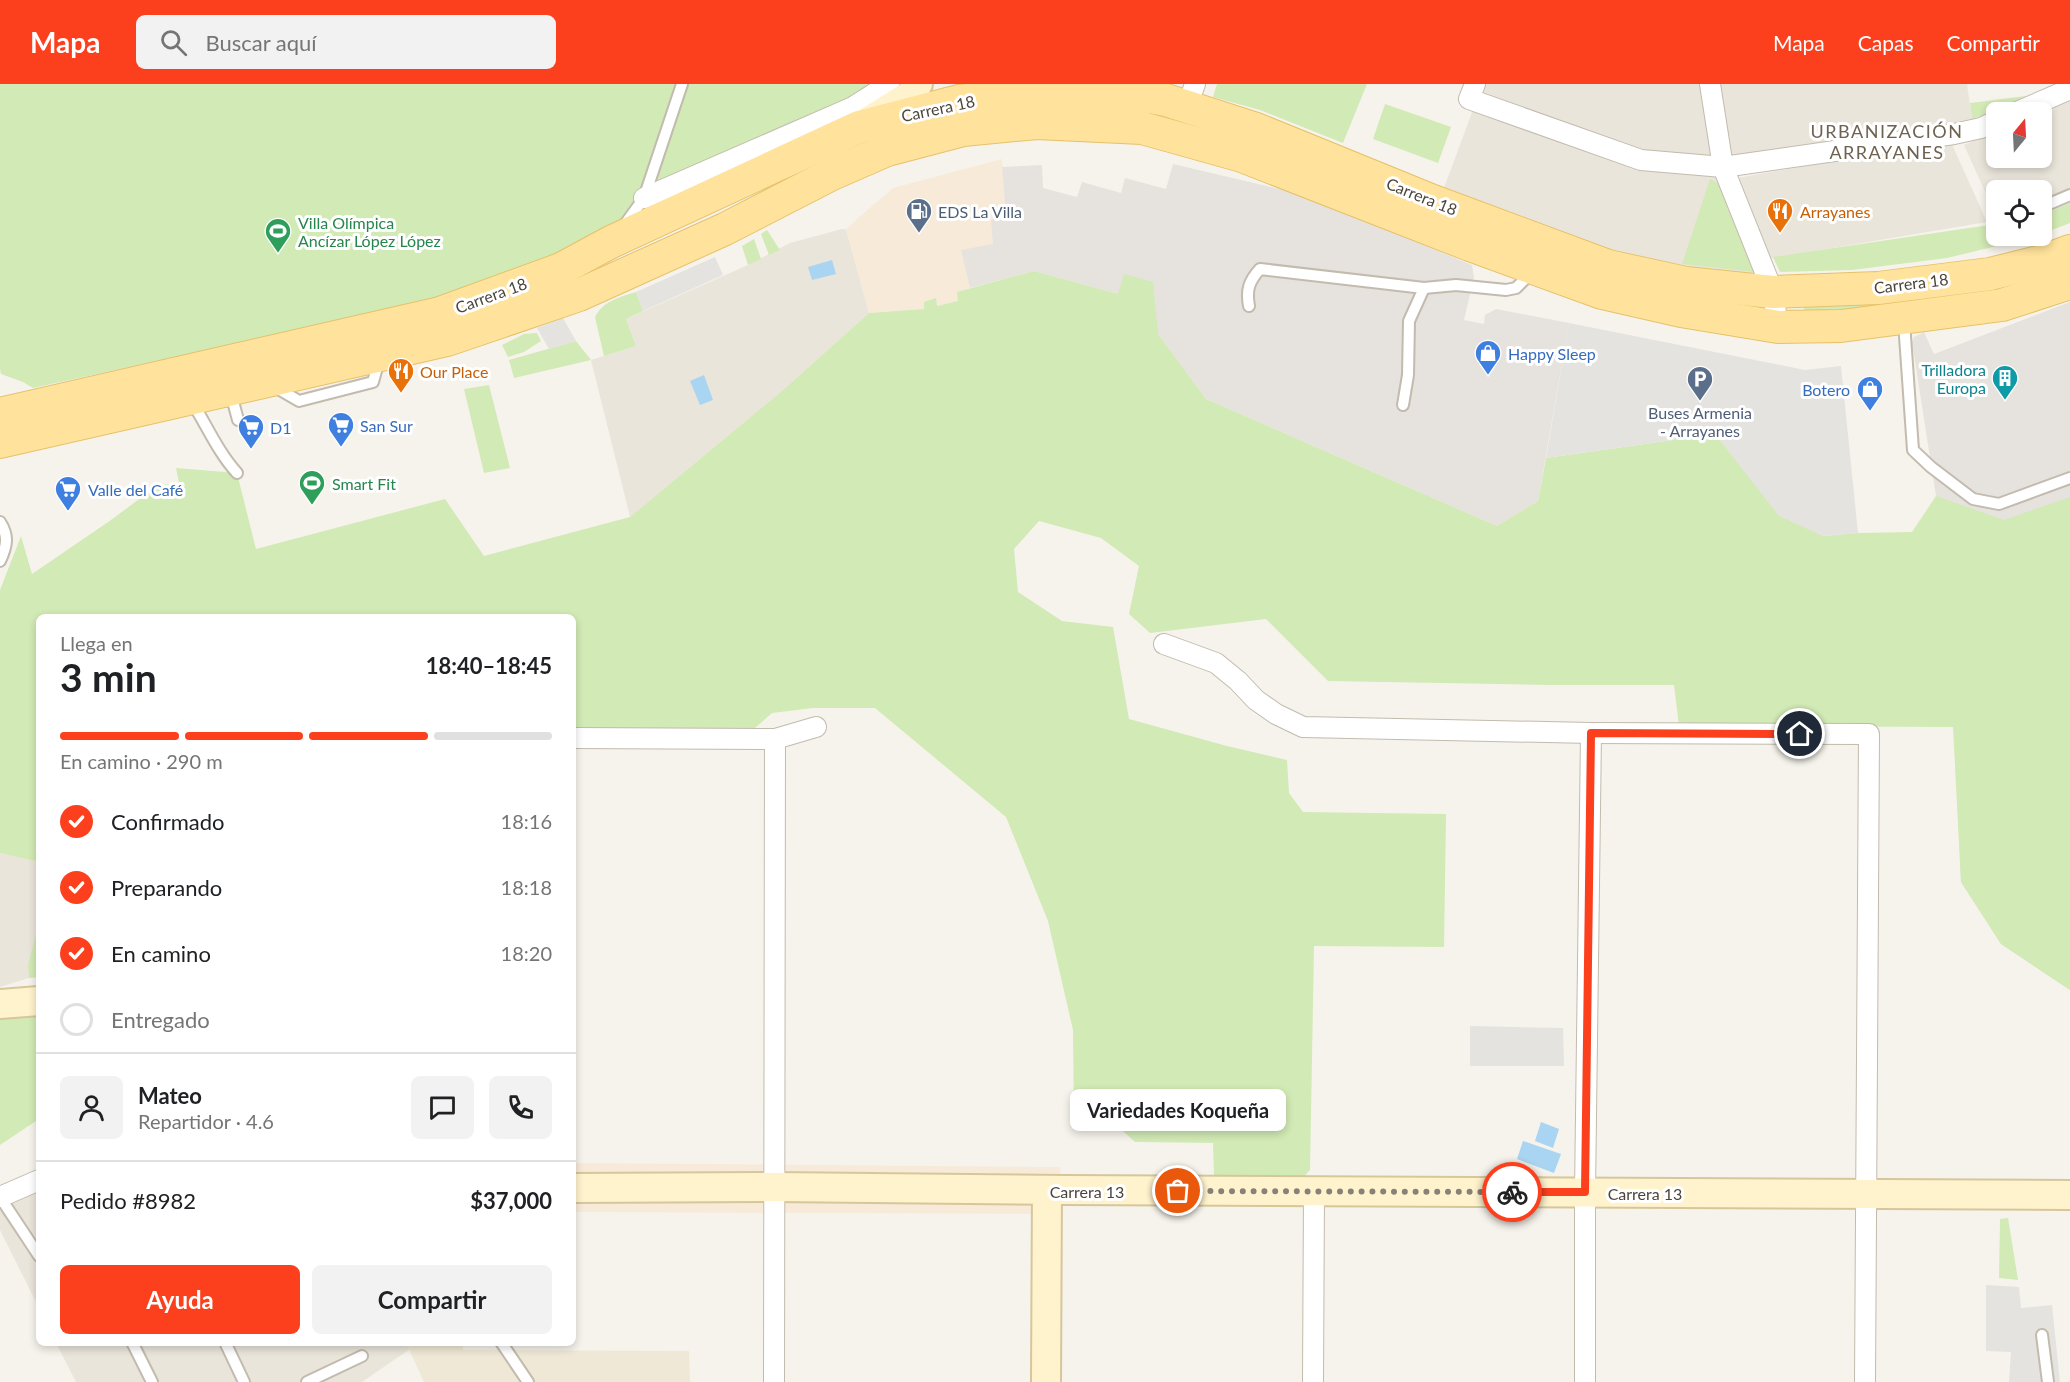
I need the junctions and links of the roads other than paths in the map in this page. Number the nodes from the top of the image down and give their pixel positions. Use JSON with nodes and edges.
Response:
{"nodes":[{"id":1,"x":682,"y":84,"type":"edge"},
{"id":2,"x":889,"y":84,"type":"edge"},
{"id":3,"x":918,"y":84,"type":"edge"},
{"id":4,"x":1474,"y":84,"type":"edge"},
{"id":5,"x":1710,"y":84,"type":"edge"},
{"id":6,"x":2070,"y":89,"type":"edge"},
{"id":7,"x":1140,"y":90,"type":"edge"},
{"id":8,"x":1191,"y":95,"type":"edge"},
{"id":9,"x":2040,"y":102,"type":"edge"},
{"id":10,"x":1986,"y":126,"type":"edge"},
{"id":11,"x":859,"y":127,"type":"junction"},
{"id":12,"x":1723,"y":167,"type":"junction"},
{"id":13,"x":2070,"y":195,"type":"edge"},
{"id":14,"x":644,"y":198,"type":"junction"},
{"id":15,"x":2052,"y":203,"type":"edge"},
{"id":16,"x":611,"y":242,"type":"junction"},
{"id":17,"x":2052,"y":249,"type":"edge"},
{"id":18,"x":1535,"y":269,"type":"junction"},
{"id":19,"x":2070,"y":283,"type":"edge"},
{"id":20,"x":1424,"y":288,"type":"junction"},
{"id":21,"x":1773,"y":292,"type":"junction"},
{"id":22,"x":1249,"y":306,"type":"dead end"},
{"id":23,"x":1904,"y":319,"type":"junction"},
{"id":24,"x":1778,"y":327,"type":"junction"},
{"id":25,"x":222,"y":391,"type":"junction"},
{"id":26,"x":189,"y":398,"type":"junction"},
{"id":27,"x":1403,"y":405,"type":"dead end"},
{"id":28,"x":0,"y":414,"type":"edge"},
{"id":29,"x":238,"y":420,"type":"dead end"},
{"id":30,"x":0,"y":441,"type":"edge"},
{"id":31,"x":237,"y":473,"type":"dead end"},
{"id":32,"x":2070,"y":478,"type":"edge"},
{"id":33,"x":0,"y":522,"type":"edge"},
{"id":34,"x":0,"y":561,"type":"edge"},
{"id":35,"x":1164,"y":644,"type":"dead end"},
{"id":36,"x":816,"y":727,"type":"dead end"},
{"id":37,"x":1591,"y":733,"type":"junction"},
{"id":38,"x":576,"y":738,"type":"edge"},
{"id":39,"x":775,"y":739,"type":"junction"},
{"id":40,"x":36,"y":1001,"type":"edge"},
{"id":41,"x":0,"y":1004,"type":"edge"},
{"id":42,"x":36,"y":1181,"type":"edge"},
{"id":43,"x":774,"y":1187,"type":"junction"},
{"id":44,"x":576,"y":1188,"type":"edge"},
{"id":45,"x":1047,"y":1190,"type":"junction"},
{"id":46,"x":1314,"y":1192,"type":"junction"},
{"id":47,"x":1585,"y":1192,"type":"junction"},
{"id":48,"x":1866,"y":1195,"type":"junction"},
{"id":49,"x":2070,"y":1195,"type":"edge"},
{"id":50,"x":0,"y":1197,"type":"edge"},
{"id":51,"x":36,"y":1251,"type":"edge"},
{"id":52,"x":2042,"y":1335,"type":"dead end"},
{"id":53,"x":134,"y":1346,"type":"edge"},
{"id":54,"x":227,"y":1346,"type":"edge"},
{"id":55,"x":504,"y":1346,"type":"edge"},
{"id":56,"x":362,"y":1356,"type":"dead end"},
{"id":57,"x":152,"y":1382,"type":"edge"},
{"id":58,"x":244,"y":1382,"type":"edge"},
{"id":59,"x":307,"y":1382,"type":"edge"},
{"id":60,"x":528,"y":1382,"type":"edge"},
{"id":61,"x":774,"y":1382,"type":"edge"},
{"id":62,"x":1046,"y":1382,"type":"edge"},
{"id":63,"x":1313,"y":1382,"type":"edge"},
{"id":64,"x":1586,"y":1382,"type":"edge"},
{"id":65,"x":1865,"y":1382,"type":"edge"},
{"id":66,"x":2048,"y":1382,"type":"edge"}],
"edges":[{"from":1,"to":14,"type":"lane"},
{"from":2,"to":14,"type":"street"},
{"from":3,"to":11,"type":"street"},
{"from":4,"to":12,"type":"street"},
{"from":5,"to":12,"type":"street"},
{"from":6,"to":9,"type":"street"},
{"from":7,"to":8,"type":"main road","name":"Carrera 18"},
{"from":7,"to":11,"type":"main road","name":"Carrera 18"},
{"from":8,"to":21,"type":"main road","name":"Carrera 18"},
{"from":10,"to":12,"type":"street"},
{"from":11,"to":16,"type":"main road","name":"Carrera 18"},
{"from":12,"to":21,"type":"street"},
{"from":13,"to":15,"type":"lane"},
{"from":14,"to":16,"type":"lane"},
{"from":16,"to":28,"type":"main road","name":"Carrera 18"},
{"from":17,"to":21,"type":"main road","name":"Carrera 18"},
{"from":18,"to":20,"type":"lane"},
{"from":18,"to":24,"type":"main road","name":"Carrera 18"},
{"from":18,"to":25,"type":"main road","name":"Carrera 18"},
{"from":19,"to":23,"type":"main road","name":"Carrera 18"},
{"from":20,"to":22,"type":"lane"},
{"from":20,"to":27,"type":"lane"},
{"from":21,"to":24,"type":"street"},
{"from":23,"to":24,"type":"main road","name":"Carrera 18"},
{"from":23,"to":32,"type":"lane"},
{"from":25,"to":26,"type":"main road","name":"Carrera 18"},
{"from":25,"to":29,"type":"lane"},
{"from":26,"to":30,"type":"main road","name":"Carrera 18"},
{"from":26,"to":31,"type":"lane"},
{"from":33,"to":34,"type":"lane"},
{"from":35,"to":37,"type":"street"},
{"from":36,"to":39,"type":"street"},
{"from":37,"to":47,"type":"street"},
{"from":37,"to":48,"type":"street"},
{"from":38,"to":39,"type":"street"},
{"from":39,"to":43,"type":"street"},
{"from":40,"to":41,"type":"street"},
{"from":42,"to":50,"type":"street"},
{"from":43,"to":44,"type":"street","name":"Carrera 13"},
{"from":43,"to":45,"type":"street","name":"Carrera 13"},
{"from":43,"to":61,"type":"street"},
{"from":45,"to":46,"type":"street","name":"Carrera 13"},
{"from":45,"to":62,"type":"street"},
{"from":46,"to":47,"type":"street","name":"Carrera 13"},
{"from":46,"to":63,"type":"street"},
{"from":47,"to":48,"type":"street","name":"Carrera 13"},
{"from":47,"to":64,"type":"street"},
{"from":48,"to":49,"type":"street","name":"Carrera 13"},
{"from":48,"to":65,"type":"street"},
{"from":50,"to":51,"type":"lane"},
{"from":52,"to":66,"type":"lane"},
{"from":53,"to":57,"type":"lane"},
{"from":54,"to":58,"type":"lane"},
{"from":55,"to":60,"type":"lane"},
{"from":56,"to":59,"type":"lane"}]}
